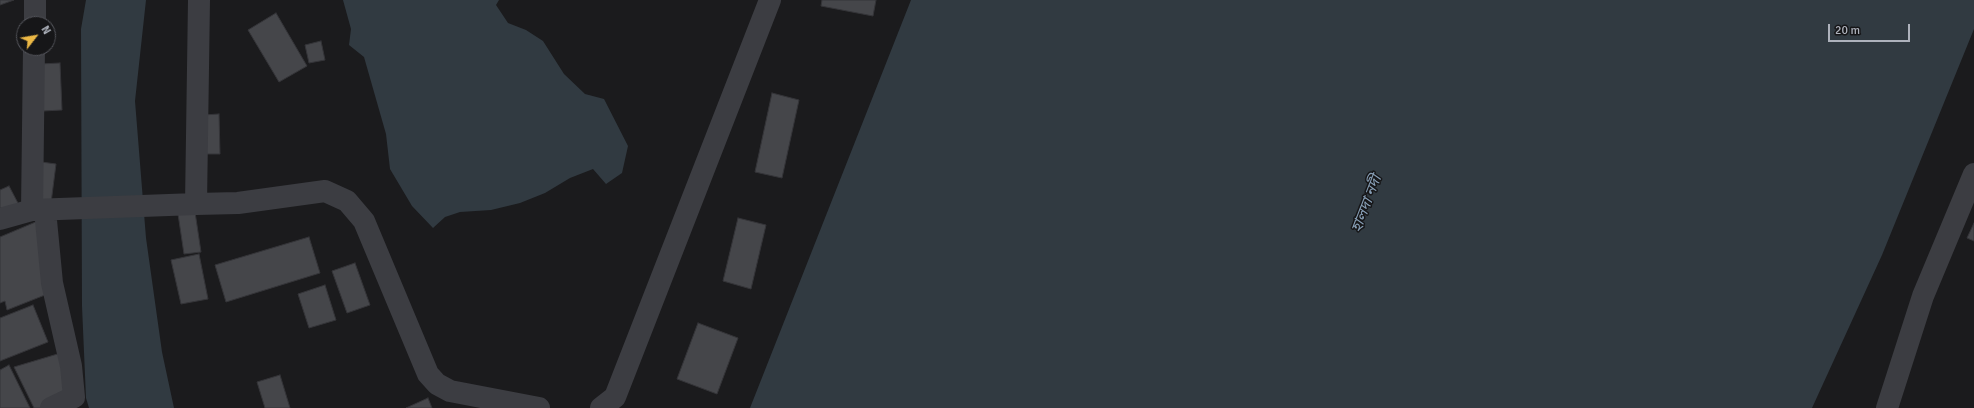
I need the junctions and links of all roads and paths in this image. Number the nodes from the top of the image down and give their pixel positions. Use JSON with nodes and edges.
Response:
{"nodes":[{"id":1,"x":35,"y":0,"type":"edge"},
{"id":2,"x":199,"y":0,"type":"edge"},
{"id":3,"x":770,"y":0,"type":"edge"},
{"id":4,"x":34,"y":16,"type":"edge"},
{"id":5,"x":35,"y":56,"type":"edge"},
{"id":6,"x":1974,"y":174,"type":"edge"},
{"id":7,"x":196,"y":204,"type":"junction"},
{"id":8,"x":47,"y":209,"type":"junction"},
{"id":9,"x":0,"y":218,"type":"edge"},
{"id":10,"x":51,"y":408,"type":"edge"},
{"id":11,"x":539,"y":408,"type":"edge"},
{"id":12,"x":601,"y":408,"type":"edge"},
{"id":13,"x":1887,"y":408,"type":"edge"}],
"edges":[{"from":1,"to":4,"type":"street"},
{"from":2,"to":7,"type":"street"},
{"from":3,"to":12,"type":"street"},
{"from":5,"to":8,"type":"street"},
{"from":6,"to":13,"type":"street"},
{"from":7,"to":8,"type":"street"},
{"from":7,"to":11,"type":"street"},
{"from":8,"to":9,"type":"street"},
{"from":8,"to":10,"type":"street"}]}
